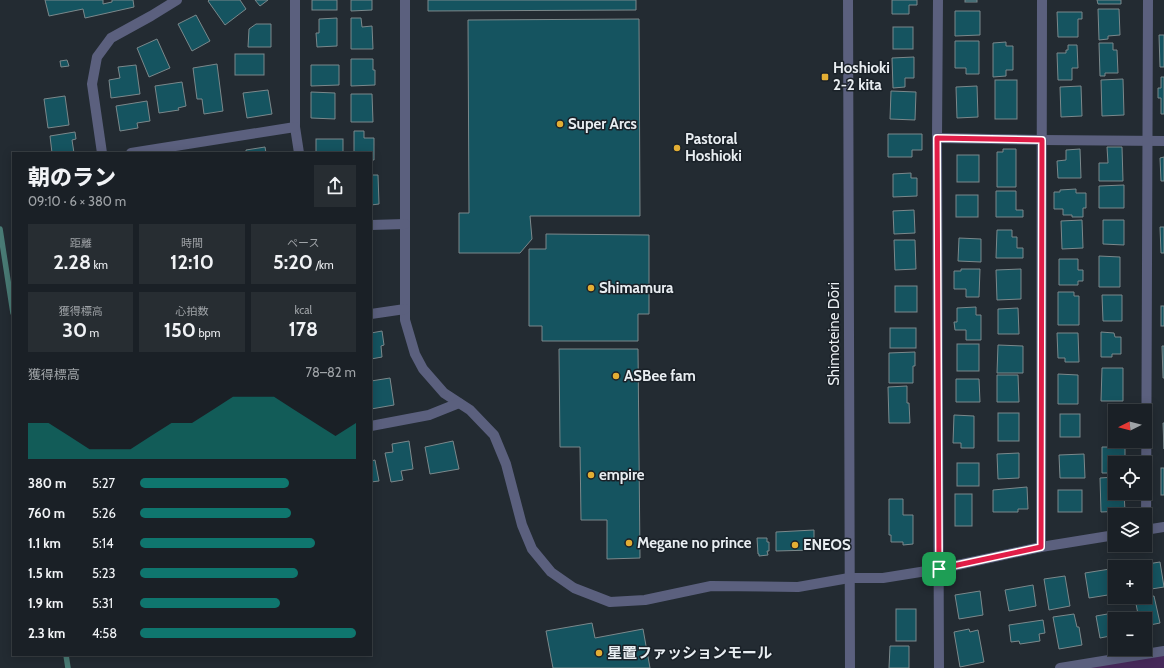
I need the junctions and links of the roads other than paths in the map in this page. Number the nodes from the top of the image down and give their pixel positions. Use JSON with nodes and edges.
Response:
{"nodes":[{"id":1,"x":176,"y":0,"type":"edge"},
{"id":2,"x":296,"y":0,"type":"edge"},
{"id":3,"x":405,"y":0,"type":"edge"},
{"id":4,"x":848,"y":0,"type":"edge"},
{"id":5,"x":938,"y":0,"type":"edge"},
{"id":6,"x":1042,"y":0,"type":"edge"},
{"id":7,"x":1148,"y":0,"type":"edge"},
{"id":8,"x":295,"y":127,"type":"junction"},
{"id":9,"x":937,"y":138,"type":"junction"},
{"id":10,"x":1042,"y":140,"type":"junction"},
{"id":11,"x":1147,"y":141,"type":"junction"},
{"id":12,"x":1164,"y":141,"type":"edge"},
{"id":13,"x":102,"y":152,"type":"edge"},
{"id":14,"x":137,"y":152,"type":"edge"},
{"id":15,"x":299,"y":152,"type":"edge"},
{"id":16,"x":372,"y":224,"type":"edge"},
{"id":17,"x":405,"y":224,"type":"junction"},
{"id":18,"x":405,"y":309,"type":"junction"},
{"id":19,"x":372,"y":314,"type":"edge"},
{"id":20,"x":459,"y":403,"type":"junction"},
{"id":21,"x":372,"y":426,"type":"edge"},
{"id":22,"x":1146,"y":508,"type":"edge"},
{"id":23,"x":1164,"y":527,"type":"edge"},
{"id":24,"x":1152,"y":529,"type":"edge"},
{"id":25,"x":1108,"y":536,"type":"edge"},
{"id":26,"x":1041,"y":547,"type":"junction"},
{"id":27,"x":939,"y":569,"type":"junction"},
{"id":28,"x":850,"y":578,"type":"junction"},
{"id":29,"x":1164,"y":651,"type":"edge"},
{"id":30,"x":850,"y":668,"type":"edge"},
{"id":31,"x":939,"y":668,"type":"edge"},
{"id":32,"x":1060,"y":668,"type":"edge"}],
"edges":[{"from":1,"to":13,"type":"street"},
{"from":2,"to":8,"type":"street"},
{"from":3,"to":17,"type":"street"},
{"from":4,"to":28,"type":"street","name":"Shimoteine Dōri"},
{"from":5,"to":9,"type":"street"},
{"from":6,"to":10,"type":"street"},
{"from":7,"to":11,"type":"street"},
{"from":8,"to":14,"type":"street"},
{"from":8,"to":15,"type":"street"},
{"from":9,"to":10,"type":"street"},
{"from":9,"to":27,"type":"street"},
{"from":10,"to":11,"type":"street"},
{"from":10,"to":26,"type":"street"},
{"from":11,"to":12,"type":"street"},
{"from":11,"to":22,"type":"street"},
{"from":16,"to":17,"type":"street"},
{"from":17,"to":18,"type":"street"},
{"from":18,"to":19,"type":"street"},
{"from":18,"to":20,"type":"street"},
{"from":20,"to":21,"type":"street"},
{"from":20,"to":28,"type":"street"},
{"from":23,"to":24,"type":"street"},
{"from":25,"to":26,"type":"street"},
{"from":26,"to":27,"type":"street"},
{"from":27,"to":28,"type":"street"},
{"from":27,"to":31,"type":"street"},
{"from":28,"to":30,"type":"street","name":"Shimoteine Dōri"},
{"from":29,"to":32,"type":"street"}]}
